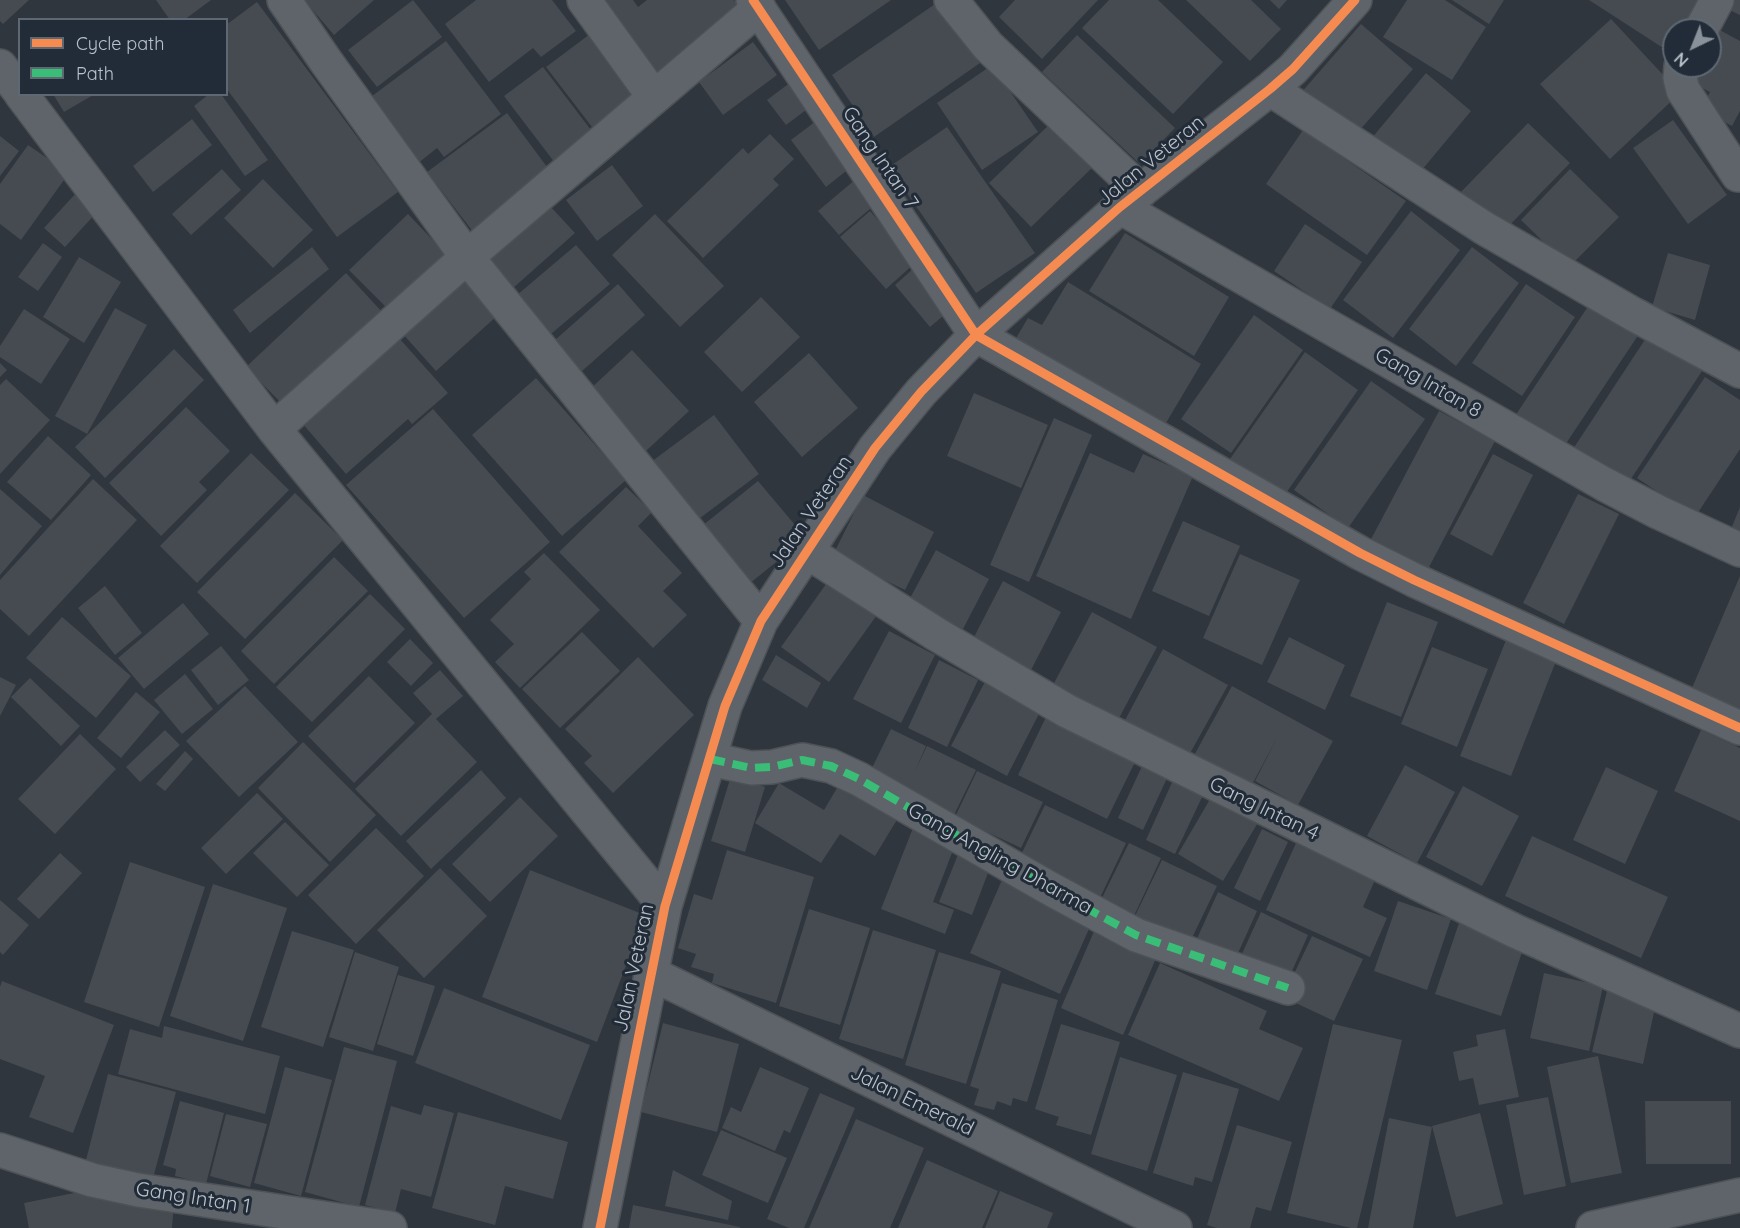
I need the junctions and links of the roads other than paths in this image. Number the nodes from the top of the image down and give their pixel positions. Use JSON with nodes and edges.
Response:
{"nodes":[{"id":1,"x":284,"y":0,"type":"edge"},
{"id":2,"x":584,"y":0,"type":"edge"},
{"id":3,"x":951,"y":0,"type":"edge"},
{"id":4,"x":1355,"y":0,"type":"edge"},
{"id":5,"x":1717,"y":0,"type":"edge"},
{"id":6,"x":756,"y":4,"type":"edge"},
{"id":7,"x":1707,"y":18,"type":"edge"},
{"id":8,"x":0,"y":66,"type":"edge"},
{"id":9,"x":1680,"y":78,"type":"edge"},
{"id":10,"x":1270,"y":89,"type":"junction"},
{"id":11,"x":18,"y":90,"type":"edge"},
{"id":12,"x":22,"y":96,"type":"edge"},
{"id":13,"x":654,"y":97,"type":"junction"},
{"id":14,"x":1738,"y":175,"type":"dead end"},
{"id":15,"x":1131,"y":199,"type":"junction"},
{"id":16,"x":467,"y":257,"type":"junction"},
{"id":17,"x":976,"y":335,"type":"junction"},
{"id":18,"x":1740,"y":371,"type":"edge"},
{"id":19,"x":274,"y":429,"type":"junction"},
{"id":20,"x":1740,"y":550,"type":"edge"},
{"id":21,"x":806,"y":551,"type":"junction"},
{"id":22,"x":761,"y":621,"type":"junction"},
{"id":23,"x":1740,"y":728,"type":"edge"},
{"id":24,"x":710,"y":759,"type":"junction"},
{"id":25,"x":665,"y":906,"type":"junction"},
{"id":26,"x":650,"y":973,"type":"junction"},
{"id":27,"x":1288,"y":987,"type":"dead end"},
{"id":28,"x":1740,"y":1031,"type":"edge"},
{"id":29,"x":0,"y":1150,"type":"edge"},
{"id":30,"x":1740,"y":1195,"type":"edge"},
{"id":31,"x":390,"y":1228,"type":"edge"},
{"id":32,"x":600,"y":1228,"type":"edge"},
{"id":33,"x":1175,"y":1228,"type":"edge"},
{"id":34,"x":1593,"y":1228,"type":"edge"}],
"edges":[{"from":1,"to":16,"type":"street"},
{"from":2,"to":13,"type":"street"},
{"from":3,"to":15,"type":"street","name":"Gang Intan 8"},
{"from":4,"to":10,"type":"street","name":"Jalan Veteran"},
{"from":5,"to":7,"type":"street"},
{"from":6,"to":13,"type":"street"},
{"from":6,"to":17,"type":"street","name":"Gang Intan 7"},
{"from":8,"to":11,"type":"street"},
{"from":9,"to":14,"type":"street"},
{"from":10,"to":15,"type":"street","name":"Jalan Veteran"},
{"from":10,"to":18,"type":"street"},
{"from":12,"to":19,"type":"street"},
{"from":13,"to":16,"type":"street"},
{"from":15,"to":17,"type":"street","name":"Jalan Veteran"},
{"from":15,"to":20,"type":"street","name":"Gang Intan 8"},
{"from":16,"to":19,"type":"street"},
{"from":16,"to":22,"type":"street"},
{"from":17,"to":21,"type":"street","name":"Jalan Veteran"},
{"from":17,"to":23,"type":"street"},
{"from":19,"to":25,"type":"street"},
{"from":21,"to":22,"type":"street","name":"Jalan Veteran"},
{"from":21,"to":28,"type":"street","name":"Gang Intan 4"},
{"from":22,"to":24,"type":"street","name":"Jalan Veteran"},
{"from":24,"to":25,"type":"street","name":"Jalan Veteran"},
{"from":24,"to":27,"type":"street","name":"Gang Angling Dharma"},
{"from":25,"to":26,"type":"street","name":"Jalan Veteran"},
{"from":26,"to":32,"type":"street","name":"Jalan Veteran"},
{"from":26,"to":33,"type":"street","name":"Jalan Emerald"},
{"from":29,"to":31,"type":"street","name":"Gang Intan 1"},
{"from":30,"to":34,"type":"street"}]}
